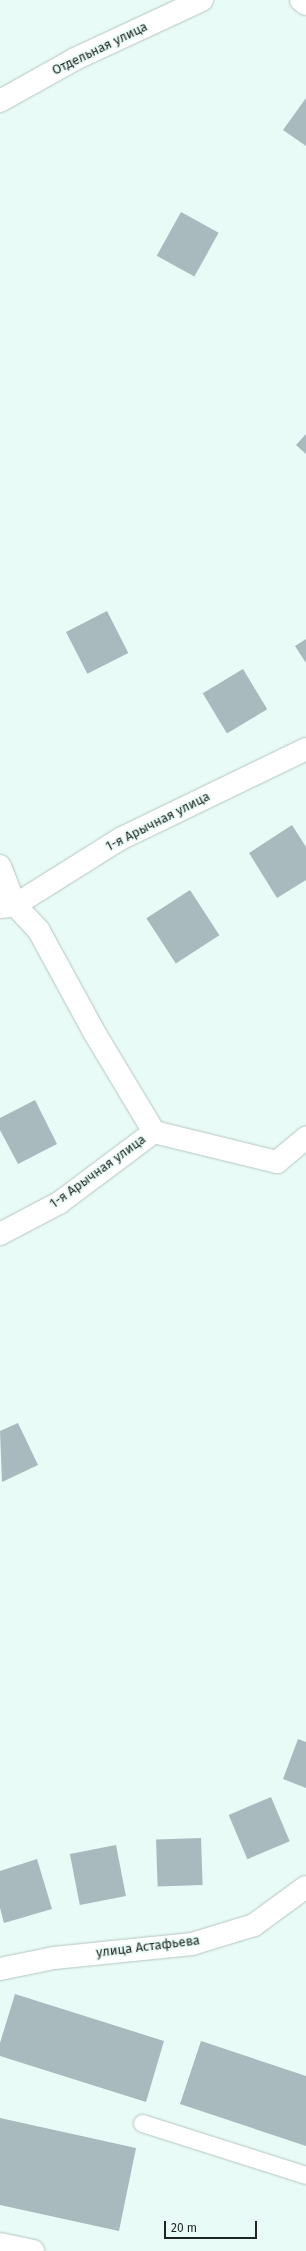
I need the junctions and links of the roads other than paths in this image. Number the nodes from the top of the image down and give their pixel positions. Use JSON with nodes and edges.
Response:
{"nodes":[{"id":1,"x":202,"y":0,"type":"edge"},
{"id":2,"x":301,"y":0,"type":"edge"},
{"id":3,"x":306,"y":4,"type":"edge"},
{"id":4,"x":0,"y":100,"type":"edge"},
{"id":5,"x":306,"y":749,"type":"edge"},
{"id":6,"x":0,"y":866,"type":"edge"},
{"id":7,"x":8,"y":906,"type":"edge"},
{"id":8,"x":154,"y":1132,"type":"junction"},
{"id":9,"x":306,"y":1138,"type":"edge"},
{"id":10,"x":0,"y":1234,"type":"edge"},
{"id":11,"x":306,"y":1887,"type":"edge"},
{"id":12,"x":0,"y":1969,"type":"edge"},
{"id":13,"x":142,"y":2123,"type":"dead end"},
{"id":14,"x":306,"y":2175,"type":"edge"},
{"id":15,"x":0,"y":2244,"type":"edge"},
{"id":16,"x":32,"y":2251,"type":"edge"}],
"edges":[{"from":1,"to":4,"type":"street","name":"Отдельная улица"},
{"from":2,"to":3,"type":"street"},
{"from":5,"to":7,"type":"street","name":"1-я Арычная улица"},
{"from":6,"to":7,"type":"street"},
{"from":7,"to":8,"type":"street","name":"1-я Арычная улица"},
{"from":8,"to":9,"type":"street","name":"1-я Арычная улица"},
{"from":8,"to":10,"type":"street","name":"1-я Арычная улица"},
{"from":11,"to":12,"type":"street","name":"улица Астафьева"},
{"from":13,"to":14,"type":"lane"},
{"from":15,"to":16,"type":"street"}]}
